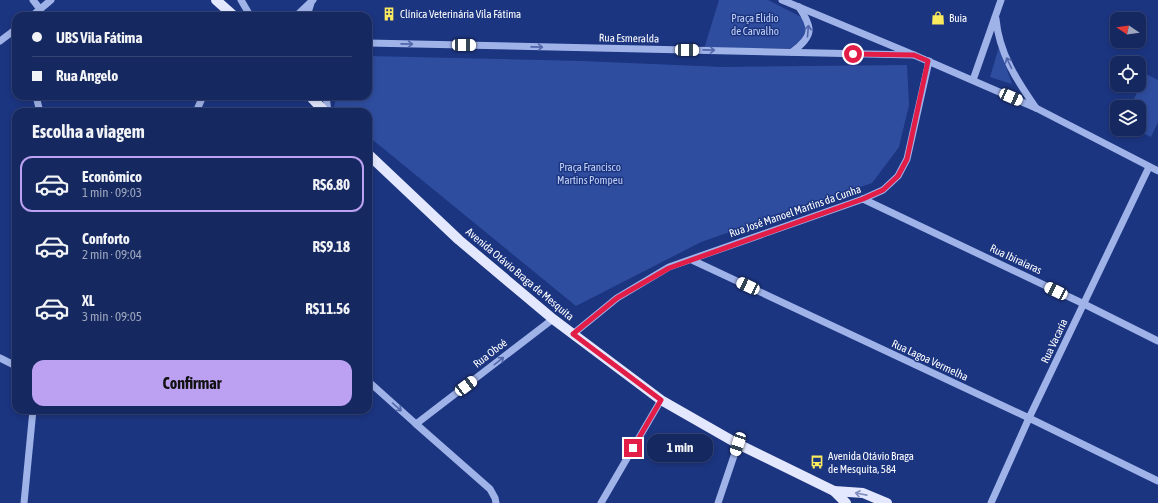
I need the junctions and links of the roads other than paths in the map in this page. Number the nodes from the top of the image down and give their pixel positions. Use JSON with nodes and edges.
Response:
{"nodes":[{"id":1,"x":33,"y":0,"type":"edge"},
{"id":2,"x":51,"y":0,"type":"edge"},
{"id":3,"x":216,"y":0,"type":"edge"},
{"id":4,"x":241,"y":0,"type":"edge"},
{"id":5,"x":313,"y":0,"type":"edge"},
{"id":6,"x":782,"y":0,"type":"edge"},
{"id":7,"x":1001,"y":0,"type":"edge"},
{"id":8,"x":798,"y":7,"type":"junction"},
{"id":9,"x":40,"y":9,"type":"junction"},
{"id":10,"x":37,"y":12,"type":"edge"},
{"id":11,"x":230,"y":12,"type":"edge"},
{"id":12,"x":248,"y":12,"type":"edge"},
{"id":13,"x":300,"y":12,"type":"edge"},
{"id":14,"x":308,"y":12,"type":"edge"},
{"id":15,"x":996,"y":19,"type":"junction"},
{"id":16,"x":12,"y":32,"type":"edge"},
{"id":17,"x":0,"y":41,"type":"edge"},
{"id":18,"x":372,"y":43,"type":"edge"},
{"id":19,"x":792,"y":52,"type":"junction"},
{"id":20,"x":914,"y":55,"type":"junction"},
{"id":21,"x":928,"y":61,"type":"junction"},
{"id":22,"x":973,"y":80,"type":"junction"},
{"id":23,"x":314,"y":100,"type":"edge"},
{"id":24,"x":321,"y":108,"type":"edge"},
{"id":25,"x":1036,"y":108,"type":"junction"},
{"id":26,"x":372,"y":158,"type":"edge"},
{"id":27,"x":1149,"y":167,"type":"junction"},
{"id":28,"x":1158,"y":171,"type":"edge"},
{"id":29,"x":863,"y":199,"type":"junction"},
{"id":30,"x":692,"y":260,"type":"junction"},
{"id":31,"x":1084,"y":304,"type":"junction"},
{"id":32,"x":553,"y":319,"type":"junction"},
{"id":33,"x":573,"y":334,"type":"junction"},
{"id":34,"x":1158,"y":341,"type":"edge"},
{"id":35,"x":0,"y":358,"type":"edge"},
{"id":36,"x":12,"y":364,"type":"edge"},
{"id":37,"x":372,"y":385,"type":"edge"},
{"id":38,"x":661,"y":400,"type":"junction"},
{"id":39,"x":33,"y":414,"type":"edge"},
{"id":40,"x":1029,"y":418,"type":"junction"},
{"id":41,"x":416,"y":424,"type":"junction"},
{"id":42,"x":738,"y":444,"type":"junction"},
{"id":43,"x":1158,"y":481,"type":"edge"},
{"id":44,"x":834,"y":491,"type":"junction"},
{"id":45,"x":24,"y":503,"type":"edge"},
{"id":46,"x":496,"y":503,"type":"edge"},
{"id":47,"x":601,"y":503,"type":"edge"},
{"id":48,"x":718,"y":503,"type":"edge"},
{"id":49,"x":846,"y":503,"type":"edge"},
{"id":50,"x":886,"y":503,"type":"edge"},
{"id":51,"x":991,"y":503,"type":"edge"}],
"edges":[{"from":1,"to":9,"type":"street"},
{"from":2,"to":9,"type":"street"},
{"from":3,"to":11,"type":"main road"},
{"from":4,"to":12,"type":"street"},
{"from":5,"to":13,"type":"street"},
{"from":5,"to":14,"type":"street"},
{"from":6,"to":8,"type":"street"},
{"from":7,"to":15,"type":"street"},
{"from":19,"to":8,"type":"street","one_way":true},
{"from":8,"to":20,"type":"street"},
{"from":9,"to":10,"type":"street"},
{"from":15,"to":22,"type":"street"},
{"from":25,"to":15,"type":"street","one_way":true},
{"from":16,"to":17,"type":"street"},
{"from":18,"to":19,"type":"street","name":"Rua Esmeralda","one_way":true},
{"from":19,"to":20,"type":"street","name":"Rua Esmeralda"},
{"from":20,"to":21,"type":"street"},
{"from":21,"to":22,"type":"street"},
{"from":21,"to":29,"type":"street","name":"Rua José Manoel Martins da Cunha"},
{"from":22,"to":25,"type":"street"},
{"from":23,"to":24,"type":"main road"},
{"from":25,"to":27,"type":"street"},
{"from":26,"to":32,"type":"main road","name":"Avenida Otávio Braga de Mesquita"},
{"from":27,"to":28,"type":"street"},
{"from":27,"to":31,"type":"street","name":"Rua Vacaria"},
{"from":29,"to":30,"type":"street","name":"Rua José Manoel Martins da Cunha"},
{"from":29,"to":31,"type":"street","name":"Rua Ibiraiaras"},
{"from":30,"to":33,"type":"street","name":"Rua José Manoel Martins da Cunha"},
{"from":30,"to":40,"type":"street","name":"Rua Lagoa Vermelha"},
{"from":31,"to":34,"type":"street","name":"Rua Ibiraiaras"},
{"from":31,"to":40,"type":"street","name":"Rua Vacaria"},
{"from":32,"to":33,"type":"main road","name":"Avenida Otávio Braga de Mesquita"},
{"from":41,"to":32,"type":"street","name":"Rua Oboé","one_way":true},
{"from":33,"to":38,"type":"main road","name":"Avenida Otávio Braga de Mesquita"},
{"from":35,"to":36,"type":"street"},
{"from":37,"to":41,"type":"street","one_way":true},
{"from":38,"to":42,"type":"main road","name":"Avenida Otávio Braga de Mesquita"},
{"from":38,"to":47,"type":"street"},
{"from":39,"to":45,"type":"street"},
{"from":40,"to":43,"type":"street","name":"Rua Lagoa Vermelha"},
{"from":40,"to":51,"type":"street","name":"Rua Vacaria"},
{"from":41,"to":46,"type":"street"},
{"from":42,"to":44,"type":"main road","name":"Avenida Otávio Braga de Mesquita"},
{"from":42,"to":48,"type":"street"},
{"from":44,"to":49,"type":"main road","name":"Avenida Otávio Braga de Mesquita"},
{"from":50,"to":44,"type":"main road","name":"Avenida Otávio Braga de Mesquita","one_way":true}]}
